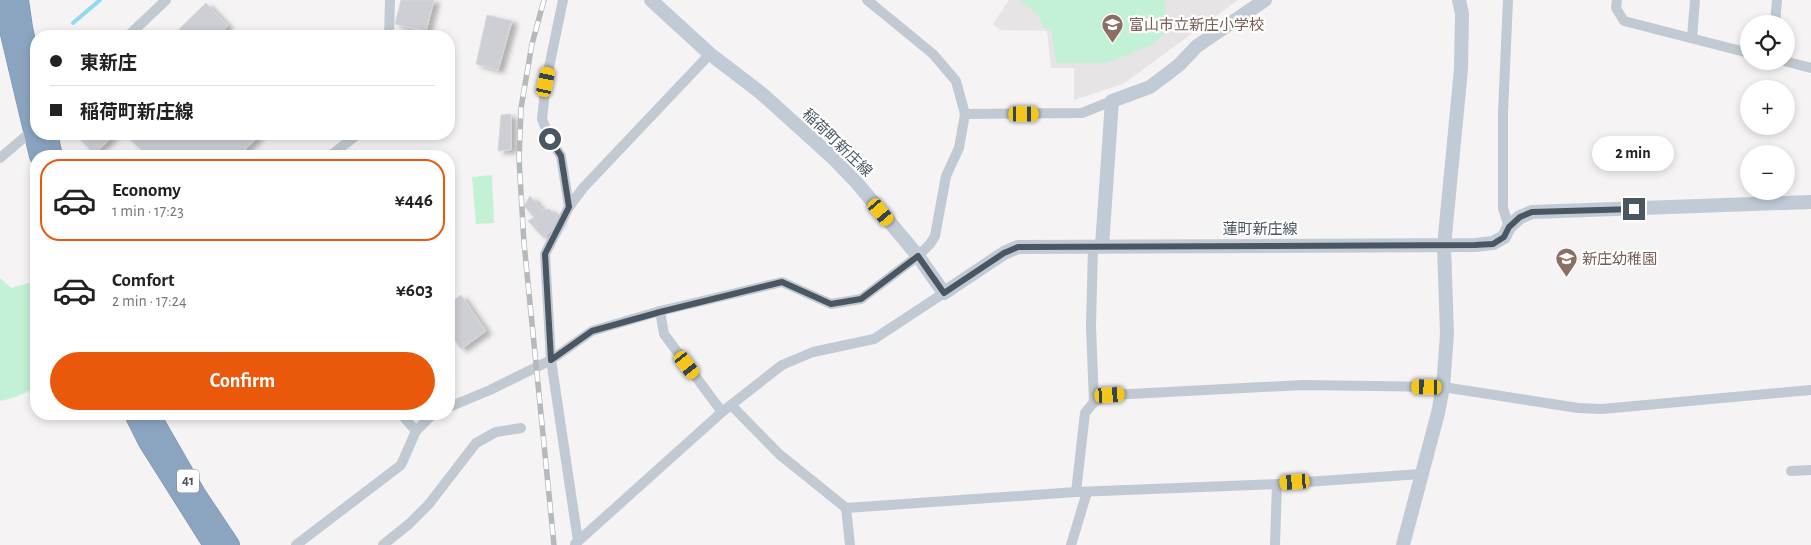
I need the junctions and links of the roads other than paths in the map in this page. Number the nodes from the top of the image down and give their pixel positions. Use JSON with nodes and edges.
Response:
{"nodes":[{"id":1,"x":2,"y":0,"type":"edge"},
{"id":2,"x":19,"y":0,"type":"edge"},
{"id":3,"x":166,"y":0,"type":"edge"},
{"id":4,"x":390,"y":0,"type":"edge"},
{"id":5,"x":563,"y":0,"type":"edge"},
{"id":6,"x":651,"y":0,"type":"edge"},
{"id":7,"x":867,"y":0,"type":"edge"},
{"id":8,"x":1264,"y":0,"type":"edge"},
{"id":9,"x":1459,"y":0,"type":"edge"},
{"id":10,"x":1508,"y":0,"type":"edge"},
{"id":11,"x":1617,"y":0,"type":"edge"},
{"id":12,"x":1695,"y":0,"type":"edge"},
{"id":13,"x":1777,"y":0,"type":"edge"},
{"id":14,"x":1776,"y":15,"type":"edge"},
{"id":15,"x":134,"y":30,"type":"edge"},
{"id":16,"x":390,"y":30,"type":"edge"},
{"id":17,"x":11,"y":38,"type":"edge"},
{"id":18,"x":1692,"y":38,"type":"junction"},
{"id":19,"x":1740,"y":50,"type":"edge"},
{"id":20,"x":710,"y":54,"type":"junction"},
{"id":21,"x":1795,"y":64,"type":"edge"},
{"id":22,"x":1811,"y":68,"type":"edge"},
{"id":23,"x":30,"y":74,"type":"edge"},
{"id":24,"x":30,"y":100,"type":"edge"},
{"id":25,"x":1112,"y":101,"type":"junction"},
{"id":26,"x":965,"y":114,"type":"junction"},
{"id":27,"x":30,"y":138,"type":"edge"},
{"id":28,"x":350,"y":140,"type":"edge"},
{"id":29,"x":338,"y":150,"type":"edge"},
{"id":30,"x":0,"y":158,"type":"edge"},
{"id":31,"x":1811,"y":202,"type":"edge"},
{"id":32,"x":569,"y":207,"type":"junction"},
{"id":33,"x":1509,"y":227,"type":"junction"},
{"id":34,"x":1097,"y":246,"type":"junction"},
{"id":35,"x":1444,"y":246,"type":"junction"},
{"id":36,"x":918,"y":256,"type":"junction"},
{"id":37,"x":944,"y":293,"type":"junction"},
{"id":38,"x":660,"y":312,"type":"junction"},
{"id":39,"x":551,"y":360,"type":"junction"},
{"id":40,"x":1443,"y":387,"type":"junction"},
{"id":41,"x":1811,"y":390,"type":"edge"},
{"id":42,"x":1094,"y":402,"type":"junction"},
{"id":43,"x":455,"y":405,"type":"edge"},
{"id":44,"x":732,"y":406,"type":"junction"},
{"id":45,"x":722,"y":412,"type":"junction"},
{"id":46,"x":137,"y":420,"type":"edge"},
{"id":47,"x":153,"y":420,"type":"edge"},
{"id":48,"x":406,"y":420,"type":"edge"},
{"id":49,"x":427,"y":420,"type":"edge"},
{"id":50,"x":520,"y":428,"type":"dead end"},
{"id":51,"x":416,"y":431,"type":"junction"},
{"id":52,"x":1811,"y":470,"type":"edge"},
{"id":53,"x":1790,"y":471,"type":"dead end"},
{"id":54,"x":1421,"y":474,"type":"junction"},
{"id":55,"x":1277,"y":484,"type":"junction"},
{"id":56,"x":1076,"y":492,"type":"junction"},
{"id":57,"x":1087,"y":492,"type":"junction"},
{"id":58,"x":846,"y":508,"type":"junction"},
{"id":59,"x":576,"y":543,"type":"edge"},
{"id":60,"x":213,"y":545,"type":"edge"},
{"id":61,"x":230,"y":545,"type":"edge"},
{"id":62,"x":296,"y":545,"type":"edge"},
{"id":63,"x":383,"y":545,"type":"edge"},
{"id":64,"x":850,"y":545,"type":"edge"},
{"id":65,"x":1072,"y":545,"type":"edge"},
{"id":66,"x":1276,"y":545,"type":"edge"},
{"id":67,"x":1402,"y":545,"type":"edge"}],
"edges":[{"from":1,"to":17,"type":"highway"},
{"from":2,"to":17,"type":"highway"},
{"from":3,"to":15,"type":"street"},
{"from":4,"to":16,"type":"street"},
{"from":5,"to":32,"type":"street"},
{"from":6,"to":20,"type":"main road","name":"稲荷町新庄線"},
{"from":7,"to":26,"type":"street"},
{"from":8,"to":25,"type":"main road"},
{"from":9,"to":35,"type":"main road"},
{"from":10,"to":33,"type":"street"},
{"from":11,"to":18,"type":"street"},
{"from":12,"to":18,"type":"street"},
{"from":13,"to":14,"type":"street"},
{"from":17,"to":23,"type":"highway"},
{"from":17,"to":24,"type":"highway"},
{"from":18,"to":19,"type":"street"},
{"from":20,"to":32,"type":"street"},
{"from":20,"to":36,"type":"main road","name":"稲荷町新庄線"},
{"from":21,"to":22,"type":"street"},
{"from":25,"to":26,"type":"street"},
{"from":25,"to":34,"type":"main road"},
{"from":26,"to":36,"type":"street"},
{"from":27,"to":30,"type":"street"},
{"from":28,"to":29,"type":"street"},
{"from":31,"to":33,"type":"main road"},
{"from":32,"to":39,"type":"street"},
{"from":33,"to":35,"type":"main road"},
{"from":34,"to":35,"type":"main road","name":"蓮町新庄線"},
{"from":34,"to":37,"type":"main road"},
{"from":34,"to":42,"type":"street"},
{"from":35,"to":40,"type":"main road"},
{"from":36,"to":37,"type":"main road","name":"稲荷町新庄線"},
{"from":36,"to":38,"type":"street"},
{"from":37,"to":44,"type":"street"},
{"from":38,"to":39,"type":"street"},
{"from":38,"to":45,"type":"street"},
{"from":39,"to":43,"type":"street"},
{"from":39,"to":59,"type":"street"},
{"from":40,"to":41,"type":"street"},
{"from":40,"to":42,"type":"street"},
{"from":40,"to":54,"type":"main road"},
{"from":42,"to":56,"type":"street"},
{"from":44,"to":45,"type":"street"},
{"from":44,"to":58,"type":"street"},
{"from":45,"to":59,"type":"street"},
{"from":46,"to":60,"type":"highway","number":"41"},
{"from":47,"to":61,"type":"highway","number":"41"},
{"from":48,"to":51,"type":"street"},
{"from":49,"to":51,"type":"street"},
{"from":50,"to":63,"type":"street"},
{"from":51,"to":62,"type":"street"},
{"from":52,"to":53,"type":"street"},
{"from":54,"to":55,"type":"street"},
{"from":54,"to":67,"type":"main road"},
{"from":55,"to":57,"type":"street"},
{"from":55,"to":66,"type":"street"},
{"from":56,"to":57,"type":"street"},
{"from":56,"to":58,"type":"street"},
{"from":57,"to":65,"type":"street"},
{"from":58,"to":64,"type":"street"}]}
